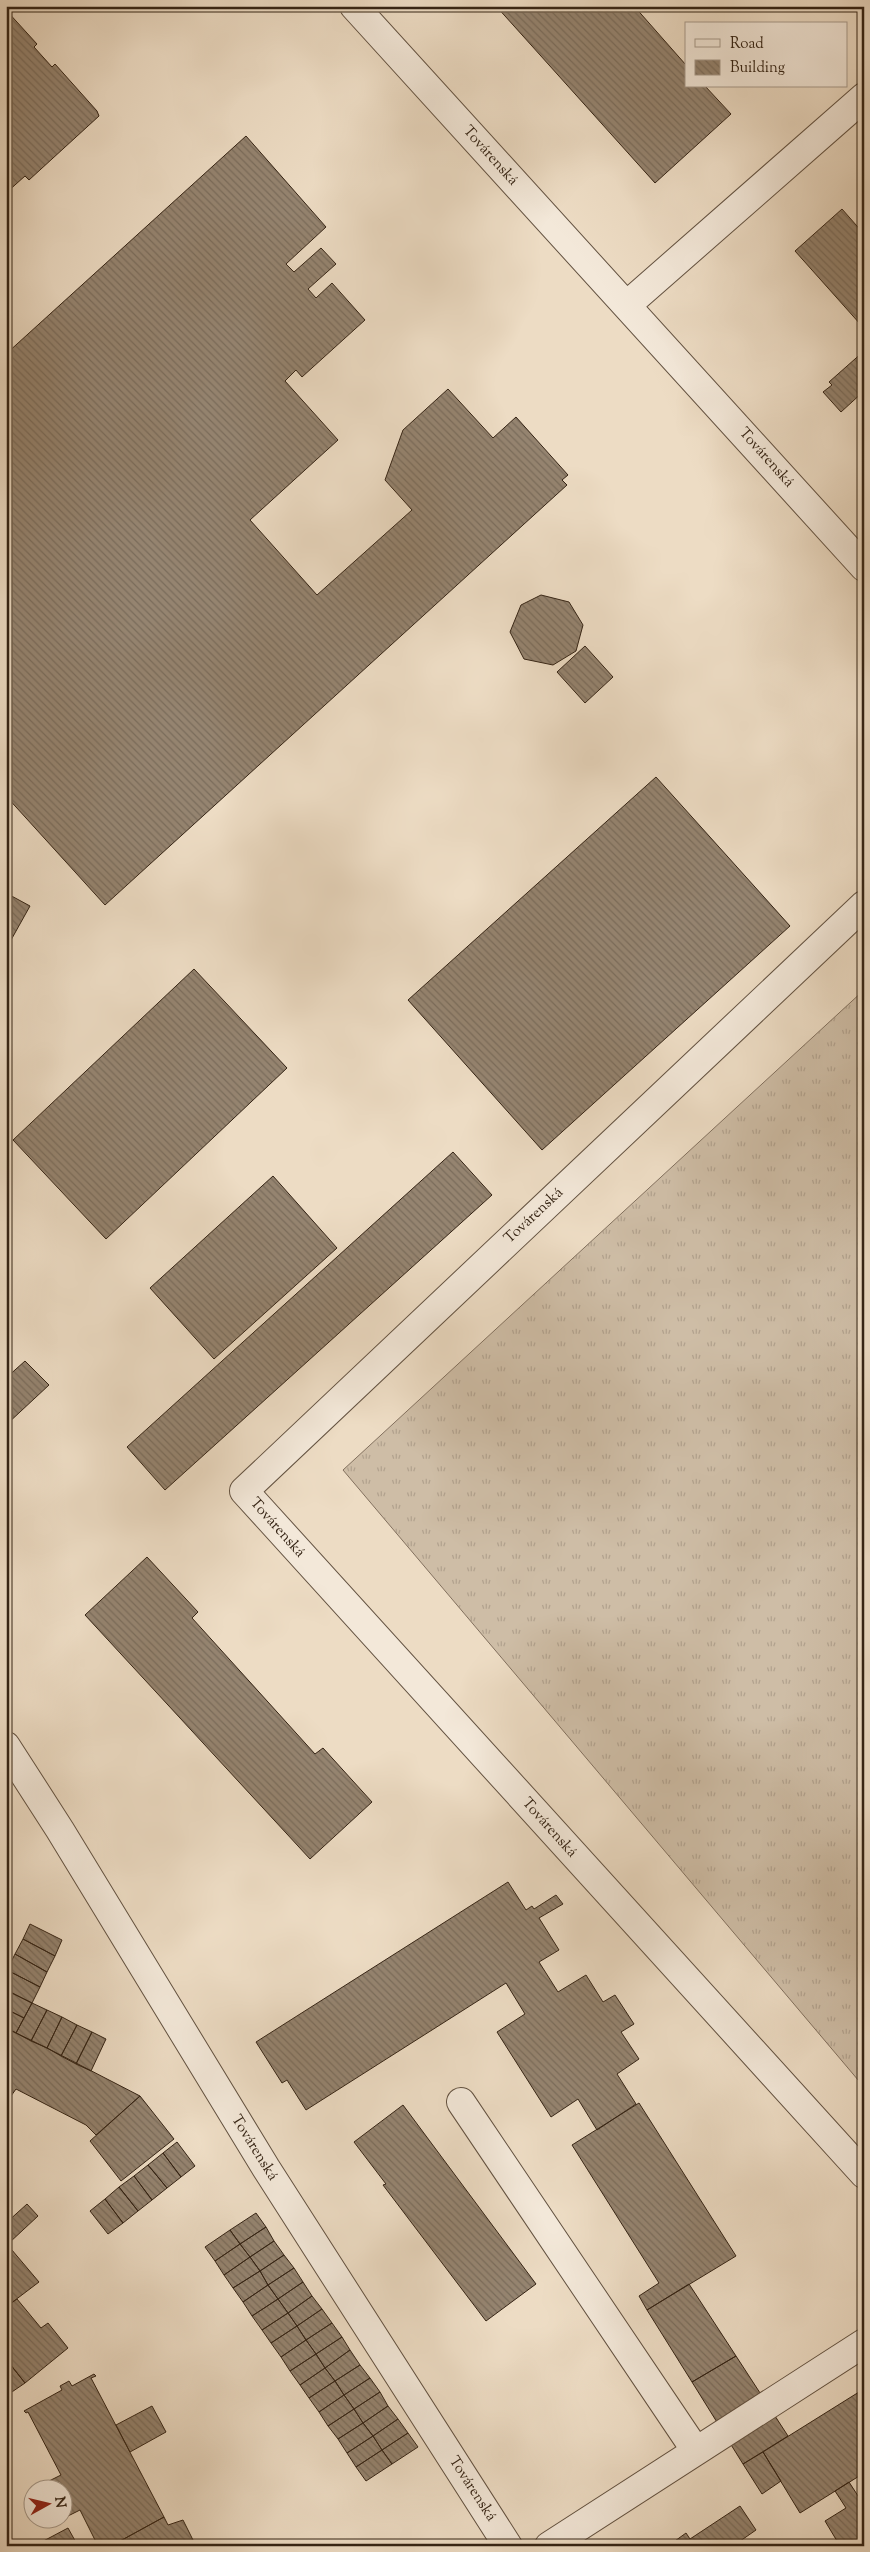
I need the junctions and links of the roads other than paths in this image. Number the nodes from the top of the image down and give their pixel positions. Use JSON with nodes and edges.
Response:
{"nodes":[{"id":1,"x":354,"y":6,"type":"edge"},
{"id":2,"x":864,"y":97,"type":"edge"},
{"id":3,"x":627,"y":305,"type":"junction"},
{"id":4,"x":864,"y":567,"type":"edge"},
{"id":5,"x":864,"y":905,"type":"edge"},
{"id":6,"x":6,"y":1746,"type":"edge"},
{"id":7,"x":461,"y":2102,"type":"dead end"},
{"id":8,"x":864,"y":2174,"type":"edge"},
{"id":9,"x":864,"y":2343,"type":"edge"},
{"id":10,"x":696,"y":2451,"type":"junction"},
{"id":11,"x":508,"y":2546,"type":"edge"},
{"id":12,"x":549,"y":2546,"type":"edge"}],
"edges":[{"from":1,"to":3,"type":"street","name":"Továrenská"},
{"from":2,"to":3,"type":"street"},
{"from":3,"to":4,"type":"street","name":"Továrenská"},
{"from":5,"to":8,"type":"street","name":"Továrenská"},
{"from":6,"to":11,"type":"street","name":"Továrenská"},
{"from":7,"to":10,"type":"street"},
{"from":9,"to":10,"type":"street"},
{"from":10,"to":12,"type":"street"}]}
